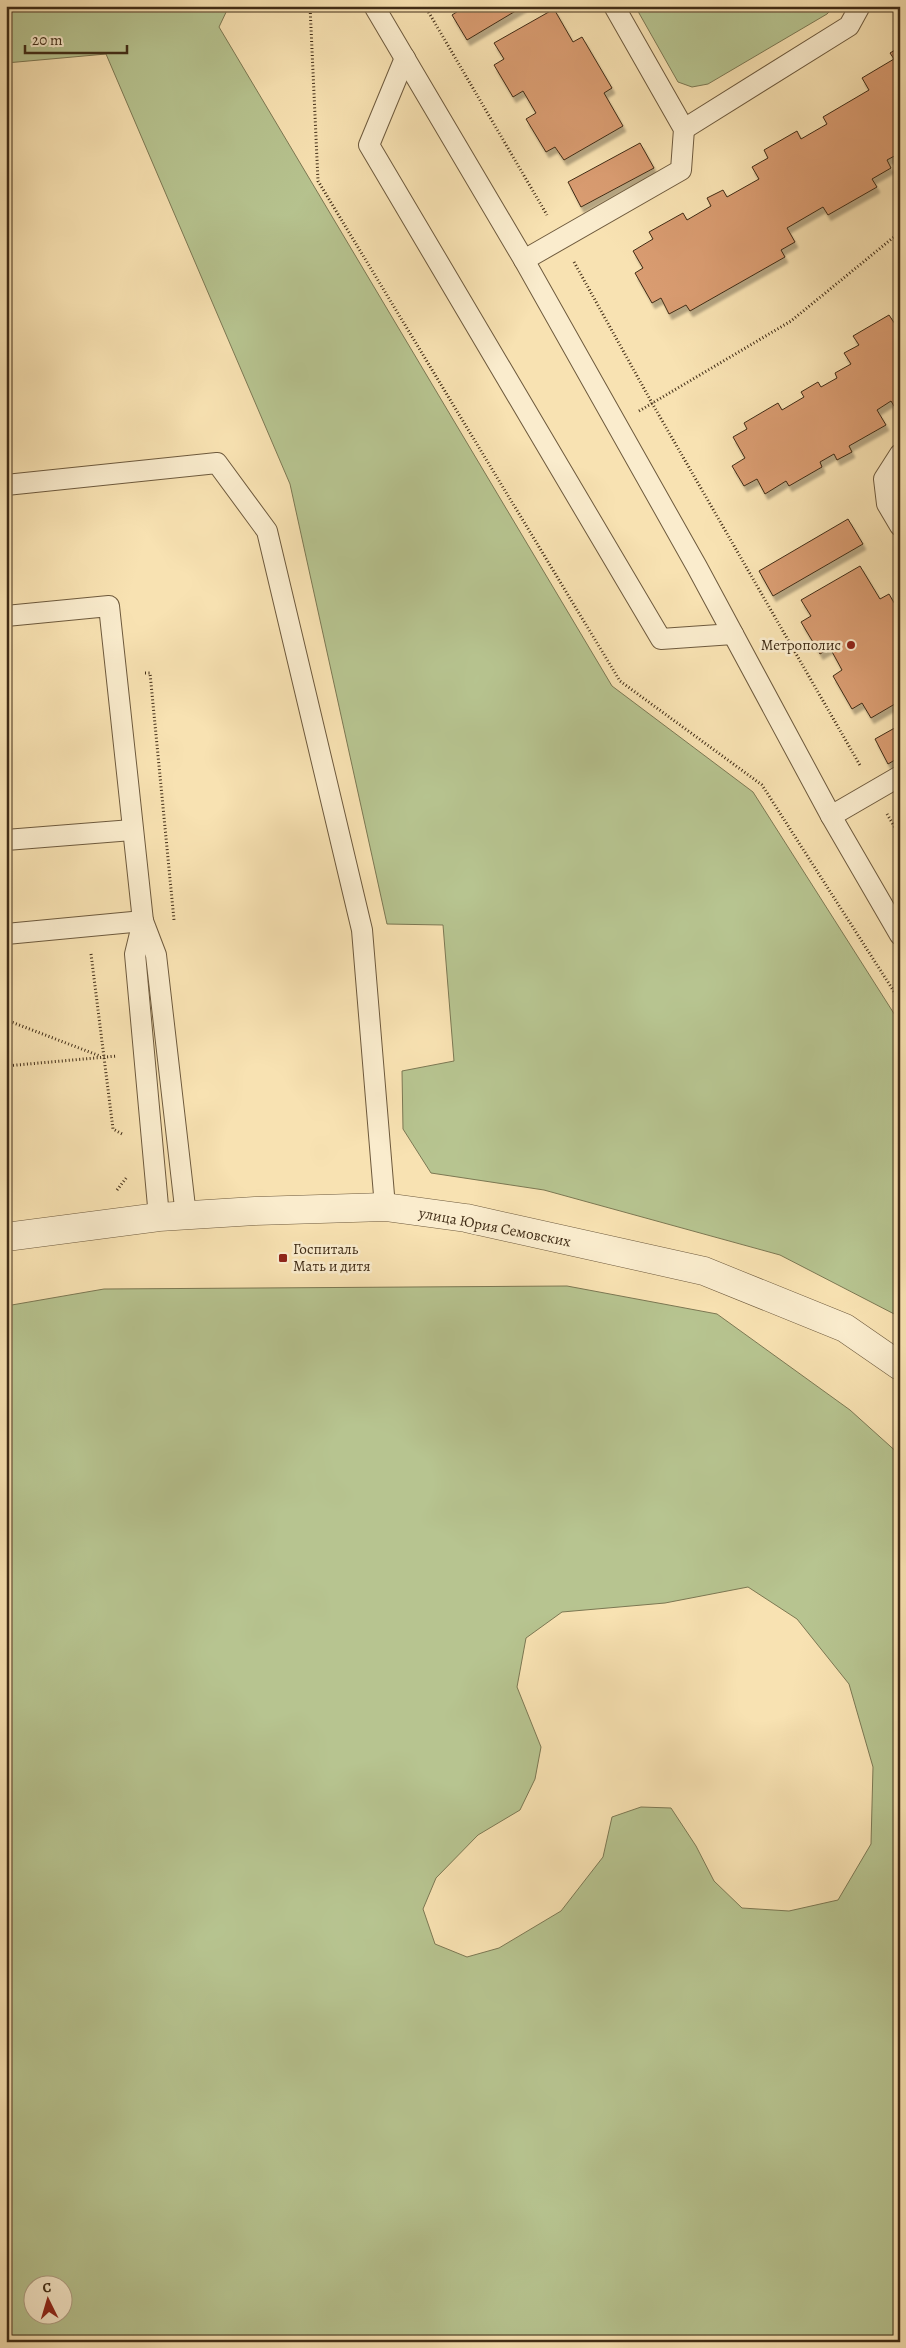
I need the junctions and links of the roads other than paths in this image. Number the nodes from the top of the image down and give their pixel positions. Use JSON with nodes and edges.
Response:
{"nodes":[{"id":1,"x":374,"y":6,"type":"edge"},
{"id":2,"x":614,"y":6,"type":"edge"},
{"id":3,"x":860,"y":6,"type":"edge"},
{"id":4,"x":405,"y":58,"type":"junction"},
{"id":5,"x":684,"y":129,"type":"junction"},
{"id":6,"x":524,"y":260,"type":"junction"},
{"id":7,"x":900,"y":454,"type":"edge"},
{"id":8,"x":6,"y":485,"type":"edge"},
{"id":9,"x":900,"y":526,"type":"edge"},
{"id":10,"x":6,"y":616,"type":"edge"},
{"id":11,"x":733,"y":634,"type":"junction"},
{"id":12,"x":900,"y":776,"type":"edge"},
{"id":13,"x":830,"y":816,"type":"junction"},
{"id":14,"x":132,"y":830,"type":"junction"},
{"id":15,"x":6,"y":840,"type":"edge"},
{"id":16,"x":143,"y":921,"type":"junction"},
{"id":17,"x":6,"y":934,"type":"edge"},
{"id":18,"x":900,"y":935,"type":"edge"},
{"id":19,"x":385,"y":1207,"type":"junction"},
{"id":20,"x":172,"y":1216,"type":"junction"},
{"id":21,"x":6,"y":1237,"type":"edge"},
{"id":22,"x":900,"y":1366,"type":"edge"}],
"edges":[{"from":1,"to":4,"type":"lane"},
{"from":2,"to":5,"type":"lane"},
{"from":3,"to":5,"type":"lane"},
{"from":4,"to":6,"type":"lane"},
{"from":4,"to":11,"type":"lane"},
{"from":5,"to":6,"type":"lane"},
{"from":6,"to":11,"type":"lane"},
{"from":7,"to":9,"type":"lane"},
{"from":8,"to":19,"type":"lane"},
{"from":10,"to":14,"type":"lane"},
{"from":11,"to":13,"type":"lane"},
{"from":12,"to":13,"type":"lane"},
{"from":13,"to":18,"type":"lane"},
{"from":14,"to":15,"type":"lane"},
{"from":14,"to":16,"type":"lane"},
{"from":16,"to":17,"type":"lane"},
{"from":16,"to":20,"type":"lane"},
{"from":19,"to":20,"type":"street","name":"улица Юрия Семовских"},
{"from":19,"to":22,"type":"street","name":"улица Юрия Семовских"},
{"from":20,"to":21,"type":"street","name":"улица Юрия Семовских"}]}
